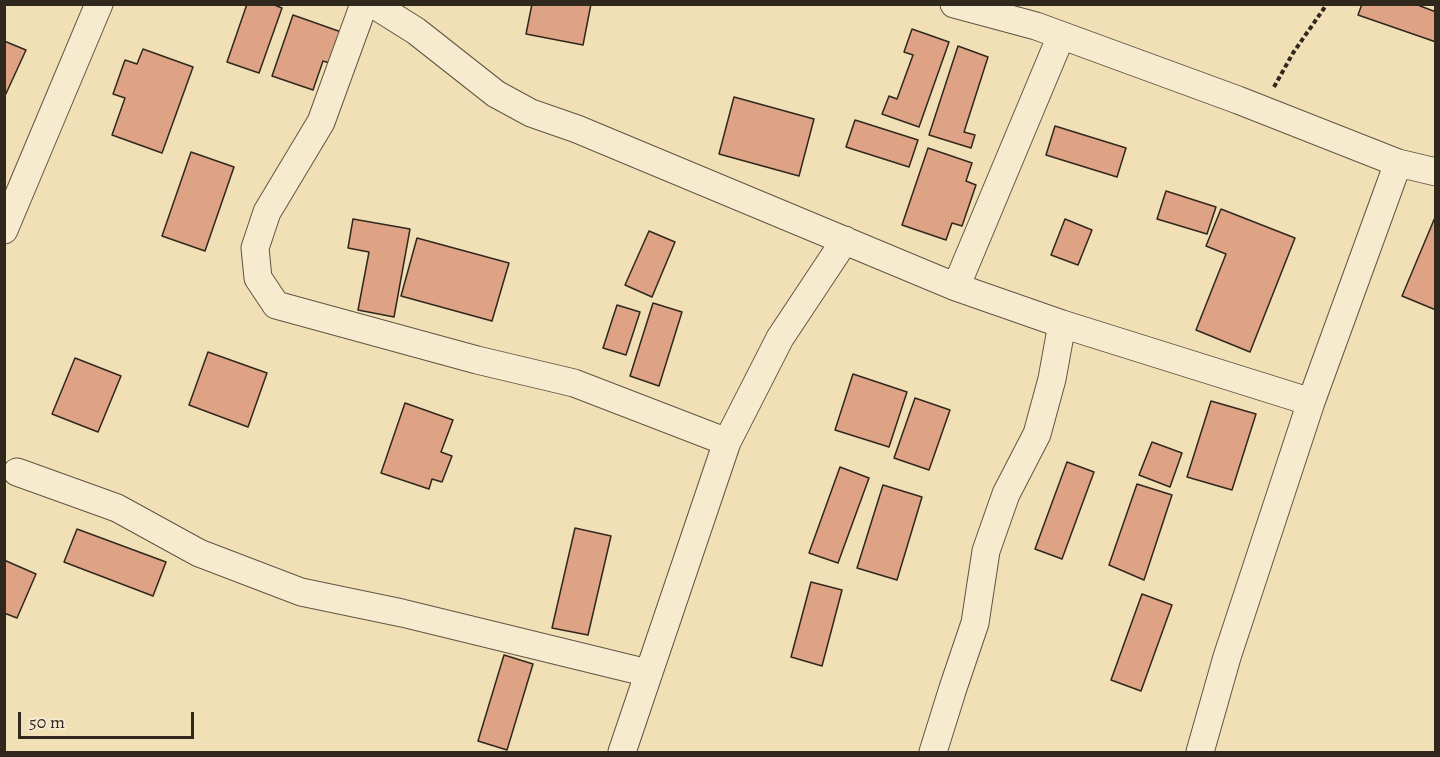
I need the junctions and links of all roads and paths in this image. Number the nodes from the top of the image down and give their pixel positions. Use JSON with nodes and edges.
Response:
{"nodes":[{"id":1,"x":99,"y":4,"type":"edge"},
{"id":2,"x":364,"y":4,"type":"edge"},
{"id":3,"x":373,"y":4,"type":"edge"},
{"id":4,"x":954,"y":4,"type":"edge"},
{"id":5,"x":1327,"y":4,"type":"edge"},
{"id":6,"x":1039,"y":15,"type":"edge"},
{"id":7,"x":1061,"y":36,"type":"junction"},
{"id":8,"x":1260,"y":109,"type":"junction"},
{"id":9,"x":1398,"y":163,"type":"junction"},
{"id":10,"x":1436,"y":172,"type":"edge"},
{"id":11,"x":4,"y":230,"type":"edge"},
{"id":12,"x":845,"y":240,"type":"junction"},
{"id":13,"x":956,"y":287,"type":"junction"},
{"id":14,"x":1062,"y":324,"type":"junction"},
{"id":15,"x":1311,"y":402,"type":"junction"},
{"id":16,"x":727,"y":442,"type":"junction"},
{"id":17,"x":17,"y":472,"type":"dead end"},
{"id":18,"x":648,"y":673,"type":"junction"},
{"id":19,"x":622,"y":753,"type":"edge"},
{"id":20,"x":933,"y":753,"type":"edge"},
{"id":21,"x":1200,"y":753,"type":"edge"}],
"edges":[{"from":1,"to":11,"type":"street"},
{"from":2,"to":16,"type":"street"},
{"from":3,"to":12,"type":"street"},
{"from":4,"to":6,"type":"street"},
{"from":5,"to":8,"type":"path"},
{"from":6,"to":7,"type":"street"},
{"from":7,"to":8,"type":"street"},
{"from":7,"to":13,"type":"street"},
{"from":8,"to":9,"type":"street"},
{"from":9,"to":10,"type":"street"},
{"from":9,"to":15,"type":"street"},
{"from":12,"to":13,"type":"street"},
{"from":12,"to":16,"type":"street"},
{"from":13,"to":14,"type":"street"},
{"from":14,"to":15,"type":"street"},
{"from":14,"to":20,"type":"street"},
{"from":15,"to":21,"type":"street"},
{"from":16,"to":18,"type":"street"},
{"from":17,"to":18,"type":"street"},
{"from":18,"to":19,"type":"street"}]}
